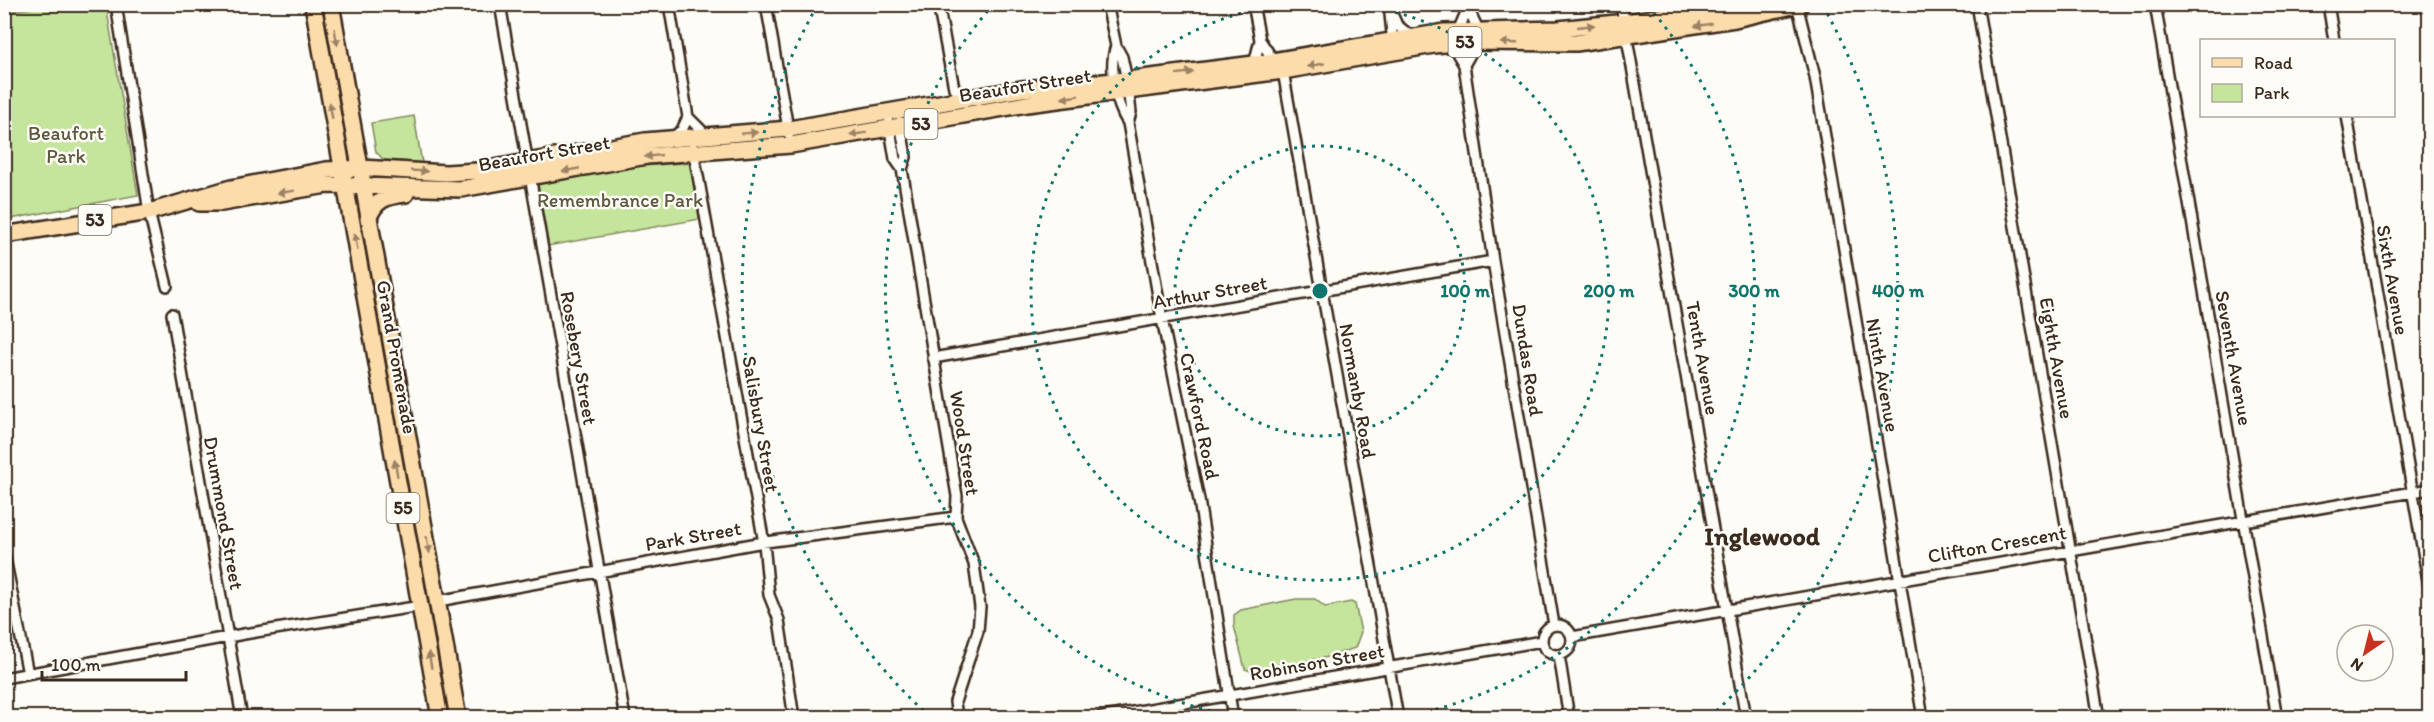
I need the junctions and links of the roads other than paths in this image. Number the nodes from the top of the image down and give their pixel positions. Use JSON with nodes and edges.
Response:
{"nodes":[{"id":1,"x":116,"y":4,"type":"edge"},
{"id":2,"x":313,"y":4,"type":"edge"},
{"id":3,"x":331,"y":4,"type":"edge"},
{"id":4,"x":500,"y":4,"type":"edge"},
{"id":5,"x":669,"y":4,"type":"edge"},
{"id":6,"x":766,"y":4,"type":"edge"},
{"id":7,"x":938,"y":4,"type":"edge"},
{"id":8,"x":1107,"y":4,"type":"edge"},
{"id":9,"x":1253,"y":4,"type":"edge"},
{"id":10,"x":1621,"y":4,"type":"edge"},
{"id":11,"x":1738,"y":4,"type":"edge"},
{"id":12,"x":1977,"y":4,"type":"edge"},
{"id":13,"x":2155,"y":4,"type":"edge"},
{"id":14,"x":2328,"y":4,"type":"edge"},
{"id":15,"x":1799,"y":5,"type":"edge"},
{"id":16,"x":1467,"y":7,"type":"edge"},
{"id":17,"x":1390,"y":8,"type":"edge"},
{"id":18,"x":1627,"y":29,"type":"junction"},
{"id":19,"x":1478,"y":35,"type":"junction"},
{"id":20,"x":1412,"y":37,"type":"junction"},
{"id":21,"x":1455,"y":37,"type":"junction"},
{"id":22,"x":2334,"y":39,"type":"edge"},
{"id":23,"x":1260,"y":40,"type":"junction"},
{"id":24,"x":1393,"y":45,"type":"junction"},
{"id":25,"x":1254,"y":64,"type":"junction"},
{"id":26,"x":1464,"y":65,"type":"junction"},
{"id":27,"x":1279,"y":66,"type":"junction"},
{"id":28,"x":1122,"y":86,"type":"junction"},
{"id":29,"x":969,"y":99,"type":"junction"},
{"id":30,"x":893,"y":111,"type":"junction"},
{"id":31,"x":688,"y":117,"type":"junction"},
{"id":32,"x":2347,"y":117,"type":"edge"},
{"id":33,"x":895,"y":128,"type":"junction"},
{"id":34,"x":789,"y":129,"type":"junction"},
{"id":35,"x":691,"y":136,"type":"junction"},
{"id":36,"x":707,"y":136,"type":"junction"},
{"id":37,"x":672,"y":138,"type":"junction"},
{"id":38,"x":791,"y":145,"type":"junction"},
{"id":39,"x":337,"y":146,"type":"junction"},
{"id":40,"x":694,"y":153,"type":"junction"},
{"id":41,"x":361,"y":168,"type":"junction"},
{"id":42,"x":340,"y":169,"type":"junction"},
{"id":43,"x":528,"y":170,"type":"junction"},
{"id":44,"x":344,"y":185,"type":"junction"},
{"id":45,"x":363,"y":185,"type":"junction"},
{"id":46,"x":231,"y":188,"type":"junction"},
{"id":47,"x":435,"y":189,"type":"junction"},
{"id":48,"x":184,"y":204,"type":"junction"},
{"id":49,"x":149,"y":212,"type":"junction"},
{"id":50,"x":368,"y":219,"type":"junction"},
{"id":51,"x":4,"y":235,"type":"edge"},
{"id":52,"x":1493,"y":261,"type":"junction"},
{"id":53,"x":167,"y":286,"type":"dead end"},
{"id":54,"x":1322,"y":291,"type":"junction"},
{"id":55,"x":172,"y":314,"type":"dead end"},
{"id":56,"x":1162,"y":319,"type":"junction"},
{"id":57,"x":933,"y":358,"type":"junction"},
{"id":58,"x":2430,"y":489,"type":"edge"},
{"id":59,"x":2412,"y":492,"type":"junction"},
{"id":60,"x":956,"y":517,"type":"junction"},
{"id":61,"x":2243,"y":520,"type":"junction"},
{"id":62,"x":764,"y":543,"type":"junction"},
{"id":63,"x":2071,"y":550,"type":"junction"},
{"id":64,"x":4,"y":554,"type":"edge"},
{"id":65,"x":599,"y":570,"type":"junction"},
{"id":66,"x":1899,"y":579,"type":"junction"},
{"id":67,"x":2430,"y":592,"type":"edge"},
{"id":68,"x":438,"y":601,"type":"junction"},
{"id":69,"x":421,"y":606,"type":"junction"},
{"id":70,"x":1729,"y":610,"type":"junction"},
{"id":71,"x":1554,"y":625,"type":"junction"},
{"id":72,"x":228,"y":637,"type":"junction"},
{"id":73,"x":1572,"y":637,"type":"junction"},
{"id":74,"x":1542,"y":641,"type":"junction"},
{"id":75,"x":1559,"y":655,"type":"junction"},
{"id":76,"x":1390,"y":667,"type":"junction"},
{"id":77,"x":28,"y":674,"type":"junction"},
{"id":78,"x":4,"y":678,"type":"edge"},
{"id":79,"x":1229,"y":696,"type":"junction"},
{"id":80,"x":242,"y":717,"type":"edge"},
{"id":81,"x":440,"y":717,"type":"edge"},
{"id":82,"x":458,"y":717,"type":"edge"},
{"id":83,"x":625,"y":717,"type":"edge"},
{"id":84,"x":794,"y":717,"type":"edge"},
{"id":85,"x":957,"y":717,"type":"edge"},
{"id":86,"x":1098,"y":717,"type":"edge"},
{"id":87,"x":1233,"y":717,"type":"edge"},
{"id":88,"x":1398,"y":717,"type":"edge"},
{"id":89,"x":1569,"y":717,"type":"edge"},
{"id":90,"x":1746,"y":717,"type":"edge"},
{"id":91,"x":1923,"y":717,"type":"edge"},
{"id":92,"x":2099,"y":717,"type":"edge"},
{"id":93,"x":2277,"y":717,"type":"edge"}],
"edges":[{"from":1,"to":49,"type":"street"},
{"from":39,"to":2,"type":"main road","name":"Grand Promenade","number":"55","one_way":true},
{"from":3,"to":41,"type":"main road","name":"Grand Promenade","number":"55","one_way":true},
{"from":4,"to":43,"type":"street","name":"Rosebery Street"},
{"from":5,"to":31,"type":"street"},
{"from":6,"to":34,"type":"street"},
{"from":7,"to":29,"type":"street"},
{"from":8,"to":28,"type":"street","name":"Crawford Road"},
{"from":9,"to":23,"type":"street"},
{"from":10,"to":18,"type":"street","name":"Tenth Avenue"},
{"from":11,"to":18,"type":"main road","name":"Beaufort Street","number":"53"},
{"from":12,"to":63,"type":"street","name":"Eighth Avenue"},
{"from":13,"to":61,"type":"street","name":"Seventh Avenue"},
{"from":14,"to":22,"type":"street"},
{"from":15,"to":18,"type":"main road","name":"Beaufort Street","number":"53","one_way":true},
{"from":15,"to":66,"type":"street","name":"Ninth Avenue"},
{"from":16,"to":19,"type":"street"},
{"from":16,"to":21,"type":"street"},
{"from":17,"to":20,"type":"street"},
{"from":17,"to":24,"type":"street"},
{"from":18,"to":19,"type":"main road","name":"Beaufort Street","number":"53"},
{"from":18,"to":70,"type":"street","name":"Tenth Avenue"},
{"from":19,"to":21,"type":"main road","name":"Beaufort Street","number":"53"},
{"from":19,"to":26,"type":"street"},
{"from":20,"to":21,"type":"main road","name":"Beaufort Street","number":"53"},
{"from":20,"to":24,"type":"main road","name":"Beaufort Street","number":"53"},
{"from":21,"to":24,"type":"main road","name":"Beaufort Street","number":"53"},
{"from":21,"to":26,"type":"street","name":"Dundas Road"},
{"from":23,"to":25,"type":"street"},
{"from":23,"to":27,"type":"street"},
{"from":24,"to":27,"type":"main road","name":"Beaufort Street","number":"53"},
{"from":25,"to":27,"type":"main road","name":"Beaufort Street","number":"53"},
{"from":28,"to":25,"type":"main road","name":"Beaufort Street","number":"53","one_way":true},
{"from":26,"to":52,"type":"street","name":"Dundas Road"},
{"from":27,"to":28,"type":"main road","name":"Beaufort Street","number":"53"},
{"from":27,"to":54,"type":"street","name":"Normanby Road"},
{"from":28,"to":29,"type":"main road","name":"Beaufort Street","number":"53"},
{"from":28,"to":33,"type":"main road","name":"Beaufort Street","number":"53","one_way":true},
{"from":28,"to":56,"type":"street","name":"Crawford Road"},
{"from":29,"to":30,"type":"main road","name":"Beaufort Street","number":"53"},
{"from":30,"to":33,"type":"street","name":"Wood Street"},
{"from":30,"to":34,"type":"main road","name":"Beaufort Street","number":"53"},
{"from":31,"to":36,"type":"street"},
{"from":31,"to":37,"type":"street"},
{"from":32,"to":59,"type":"street","name":"Sixth Avenue"},
{"from":33,"to":38,"type":"main road","name":"Beaufort Street","number":"53","one_way":true},
{"from":33,"to":57,"type":"street","name":"Wood Street"},
{"from":36,"to":34,"type":"main road","name":"Beaufort Street","number":"53","one_way":true},
{"from":34,"to":38,"type":"street"},
{"from":35,"to":36,"type":"main road","name":"Beaufort Street","number":"53"},
{"from":35,"to":37,"type":"main road","name":"Beaufort Street","number":"53"},
{"from":35,"to":40,"type":"street","name":"Salisbury Street"},
{"from":37,"to":43,"type":"main road","name":"Beaufort Street","number":"53"},
{"from":38,"to":40,"type":"main road","name":"Beaufort Street","number":"53"},
{"from":39,"to":42,"type":"main road","name":"Grand Promenade","number":"55"},
{"from":39,"to":46,"type":"main road"},
{"from":40,"to":43,"type":"main road","name":"Beaufort Street","number":"53","one_way":true},
{"from":40,"to":62,"type":"street","name":"Salisbury Street"},
{"from":41,"to":42,"type":"main road","name":"Beaufort Street","number":"53"},
{"from":41,"to":43,"type":"main road","name":"Beaufort Street","number":"53","one_way":true},
{"from":41,"to":45,"type":"main road","name":"Grand Promenade","number":"55"},
{"from":42,"to":44,"type":"main road","name":"Grand Promenade","number":"55"},
{"from":42,"to":46,"type":"main road","name":"Beaufort Street","number":"53"},
{"from":43,"to":47,"type":"main road","name":"Beaufort Street","number":"53"},
{"from":43,"to":65,"type":"street","name":"Rosebery Street"},
{"from":44,"to":45,"type":"main road","name":"Beaufort Street","number":"53"},
{"from":44,"to":48,"type":"main road","name":"Beaufort Street","number":"53","one_way":true},
{"from":69,"to":44,"type":"main road","name":"Grand Promenade","number":"55","one_way":true},
{"from":45,"to":47,"type":"main road","name":"Beaufort Street","number":"53"},
{"from":45,"to":50,"type":"main road","name":"Grand Promenade","number":"55"},
{"from":46,"to":48,"type":"main road","name":"Beaufort Street","number":"53"},
{"from":47,"to":50,"type":"main road"},
{"from":48,"to":49,"type":"main road","name":"Beaufort Street","number":"53"},
{"from":49,"to":51,"type":"main road","name":"Beaufort Street","number":"53"},
{"from":49,"to":53,"type":"street"},
{"from":50,"to":68,"type":"main road","name":"Grand Promenade","number":"55","one_way":true},
{"from":52,"to":54,"type":"street","name":"Arthur Street"},
{"from":52,"to":71,"type":"street","name":"Dundas Road"},
{"from":54,"to":56,"type":"street","name":"Arthur Street"},
{"from":54,"to":76,"type":"street","name":"Normanby Road"},
{"from":55,"to":72,"type":"street","name":"Drummond Street"},
{"from":56,"to":57,"type":"street","name":"Arthur Street"},
{"from":56,"to":79,"type":"street","name":"Crawford Road"},
{"from":57,"to":60,"type":"street","name":"Wood Street"},
{"from":58,"to":59,"type":"street","name":"Clifton Crescent"},
{"from":59,"to":61,"type":"street","name":"Clifton Crescent"},
{"from":59,"to":67,"type":"street","name":"Sixth Avenue"},
{"from":60,"to":62,"type":"street","name":"Park Street"},
{"from":60,"to":85,"type":"street","name":"Wood Street"},
{"from":61,"to":63,"type":"street","name":"Clifton Crescent"},
{"from":61,"to":93,"type":"street","name":"Seventh Avenue"},
{"from":62,"to":65,"type":"street","name":"Park Street"},
{"from":62,"to":84,"type":"street","name":"Salisbury Street"},
{"from":63,"to":66,"type":"street","name":"Clifton Crescent"},
{"from":63,"to":92,"type":"street","name":"Eighth Avenue"},
{"from":64,"to":77,"type":"street"},
{"from":65,"to":68,"type":"street","name":"Park Street"},
{"from":65,"to":83,"type":"street","name":"Rosebery Street"},
{"from":66,"to":70,"type":"street","name":"Clifton Crescent"},
{"from":66,"to":91,"type":"street","name":"Ninth Avenue"},
{"from":68,"to":82,"type":"main road","name":"Grand Promenade","number":"55"},
{"from":69,"to":72,"type":"street"},
{"from":81,"to":69,"type":"main road","name":"Grand Promenade","number":"55","one_way":true},
{"from":70,"to":73,"type":"street","name":"Clifton Crescent"},
{"from":70,"to":90,"type":"street","name":"Tenth Avenue"},
{"from":71,"to":73,"type":"street"},
{"from":71,"to":74,"type":"street"},
{"from":72,"to":77,"type":"street"},
{"from":72,"to":80,"type":"street","name":"Drummond Street"},
{"from":73,"to":75,"type":"street"},
{"from":74,"to":75,"type":"street"},
{"from":74,"to":76,"type":"street","name":"Robinson Street"},
{"from":75,"to":89,"type":"street"},
{"from":76,"to":79,"type":"street","name":"Robinson Street"},
{"from":76,"to":88,"type":"street","name":"Normanby Road"},
{"from":77,"to":78,"type":"street"},
{"from":79,"to":86,"type":"street","name":"Robinson Street"},
{"from":79,"to":87,"type":"street","name":"Crawford Road"}]}
